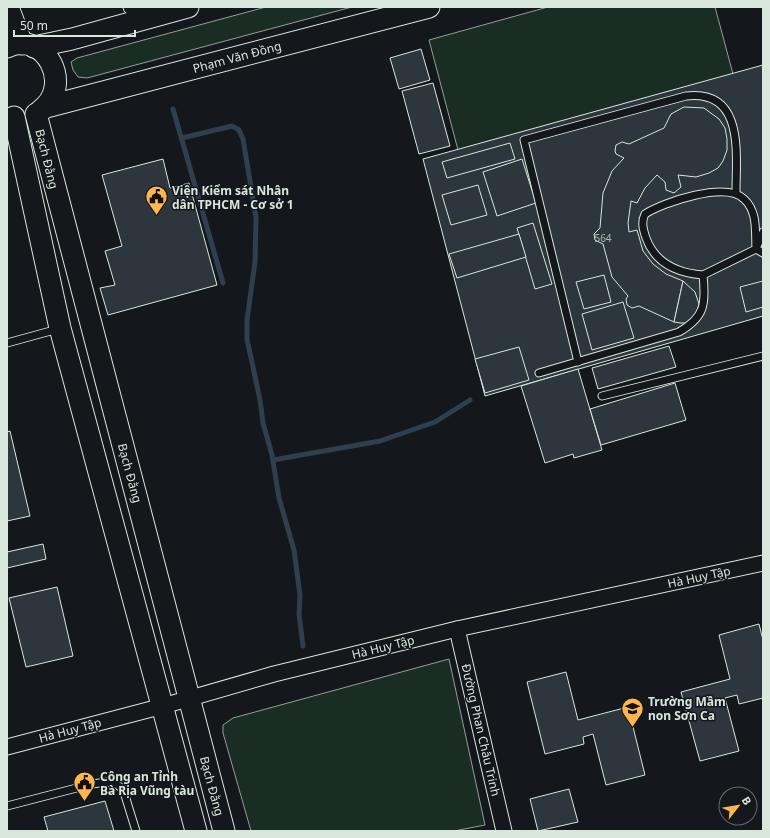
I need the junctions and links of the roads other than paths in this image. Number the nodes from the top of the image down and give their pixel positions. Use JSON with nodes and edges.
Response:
{"nodes":[{"id":1,"x":8,"y":7,"type":"edge"},
{"id":2,"x":188,"y":7,"type":"edge"},
{"id":3,"x":428,"y":7,"type":"edge"},
{"id":4,"x":138,"y":13,"type":"edge"},
{"id":5,"x":21,"y":46,"type":"edge"},
{"id":6,"x":41,"y":110,"type":"junction"},
{"id":7,"x":10,"y":116,"type":"edge"},
{"id":8,"x":736,"y":192,"type":"junction"},
{"id":9,"x":763,"y":232,"type":"edge"},
{"id":10,"x":756,"y":248,"type":"junction"},
{"id":11,"x":763,"y":253,"type":"edge"},
{"id":12,"x":703,"y":275,"type":"junction"},
{"id":13,"x":60,"y":328,"type":"junction"},
{"id":14,"x":7,"y":344,"type":"edge"},
{"id":15,"x":763,"y":356,"type":"edge"},
{"id":16,"x":578,"y":362,"type":"junction"},
{"id":17,"x":539,"y":373,"type":"dead end"},
{"id":18,"x":602,"y":396,"type":"dead end"},
{"id":19,"x":763,"y":563,"type":"edge"},
{"id":20,"x":457,"y":629,"type":"junction"},
{"id":21,"x":189,"y":698,"type":"junction"},
{"id":22,"x":163,"y":706,"type":"junction"},
{"id":23,"x":7,"y":747,"type":"edge"},
{"id":24,"x":7,"y":806,"type":"edge"},
{"id":25,"x":136,"y":831,"type":"edge"},
{"id":26,"x":196,"y":831,"type":"edge"},
{"id":27,"x":224,"y":831,"type":"edge"},
{"id":28,"x":504,"y":831,"type":"edge"}],
"edges":[{"from":1,"to":5,"type":"street"},
{"from":2,"to":4,"type":"street"},
{"from":3,"to":6,"type":"street","name":"Phạm Văn Đồng"},
{"from":4,"to":5,"type":"street"},
{"from":5,"to":6,"type":"street"},
{"from":6,"to":7,"type":"street","name":"Phạm Văn Đồng"},
{"from":6,"to":21,"type":"street","name":"Bạch Đằng"},
{"from":7,"to":13,"type":"street","name":"Bạch Đằng"},
{"from":8,"to":10,"type":"lane"},
{"from":8,"to":12,"type":"lane"},
{"from":8,"to":16,"type":"lane"},
{"from":9,"to":10,"type":"lane"},
{"from":10,"to":11,"type":"lane"},
{"from":10,"to":12,"type":"lane"},
{"from":12,"to":16,"type":"lane"},
{"from":13,"to":14,"type":"lane"},
{"from":13,"to":22,"type":"street","name":"Bạch Đằng"},
{"from":15,"to":18,"type":"lane"},
{"from":16,"to":17,"type":"lane"},
{"from":19,"to":20,"type":"street","name":"Hà Huy Tập"},
{"from":20,"to":21,"type":"street","name":"Hà Huy Tập"},
{"from":20,"to":28,"type":"street","name":"Đường Phan Châu Trinh"},
{"from":21,"to":22,"type":"street","name":"Hà Huy Tập"},
{"from":21,"to":27,"type":"street","name":"Bạch Đằng"},
{"from":22,"to":23,"type":"street","name":"Hà Huy Tập"},
{"from":22,"to":26,"type":"street","name":"Bạch Đằng"},
{"from":24,"to":25,"type":"lane"}]}
